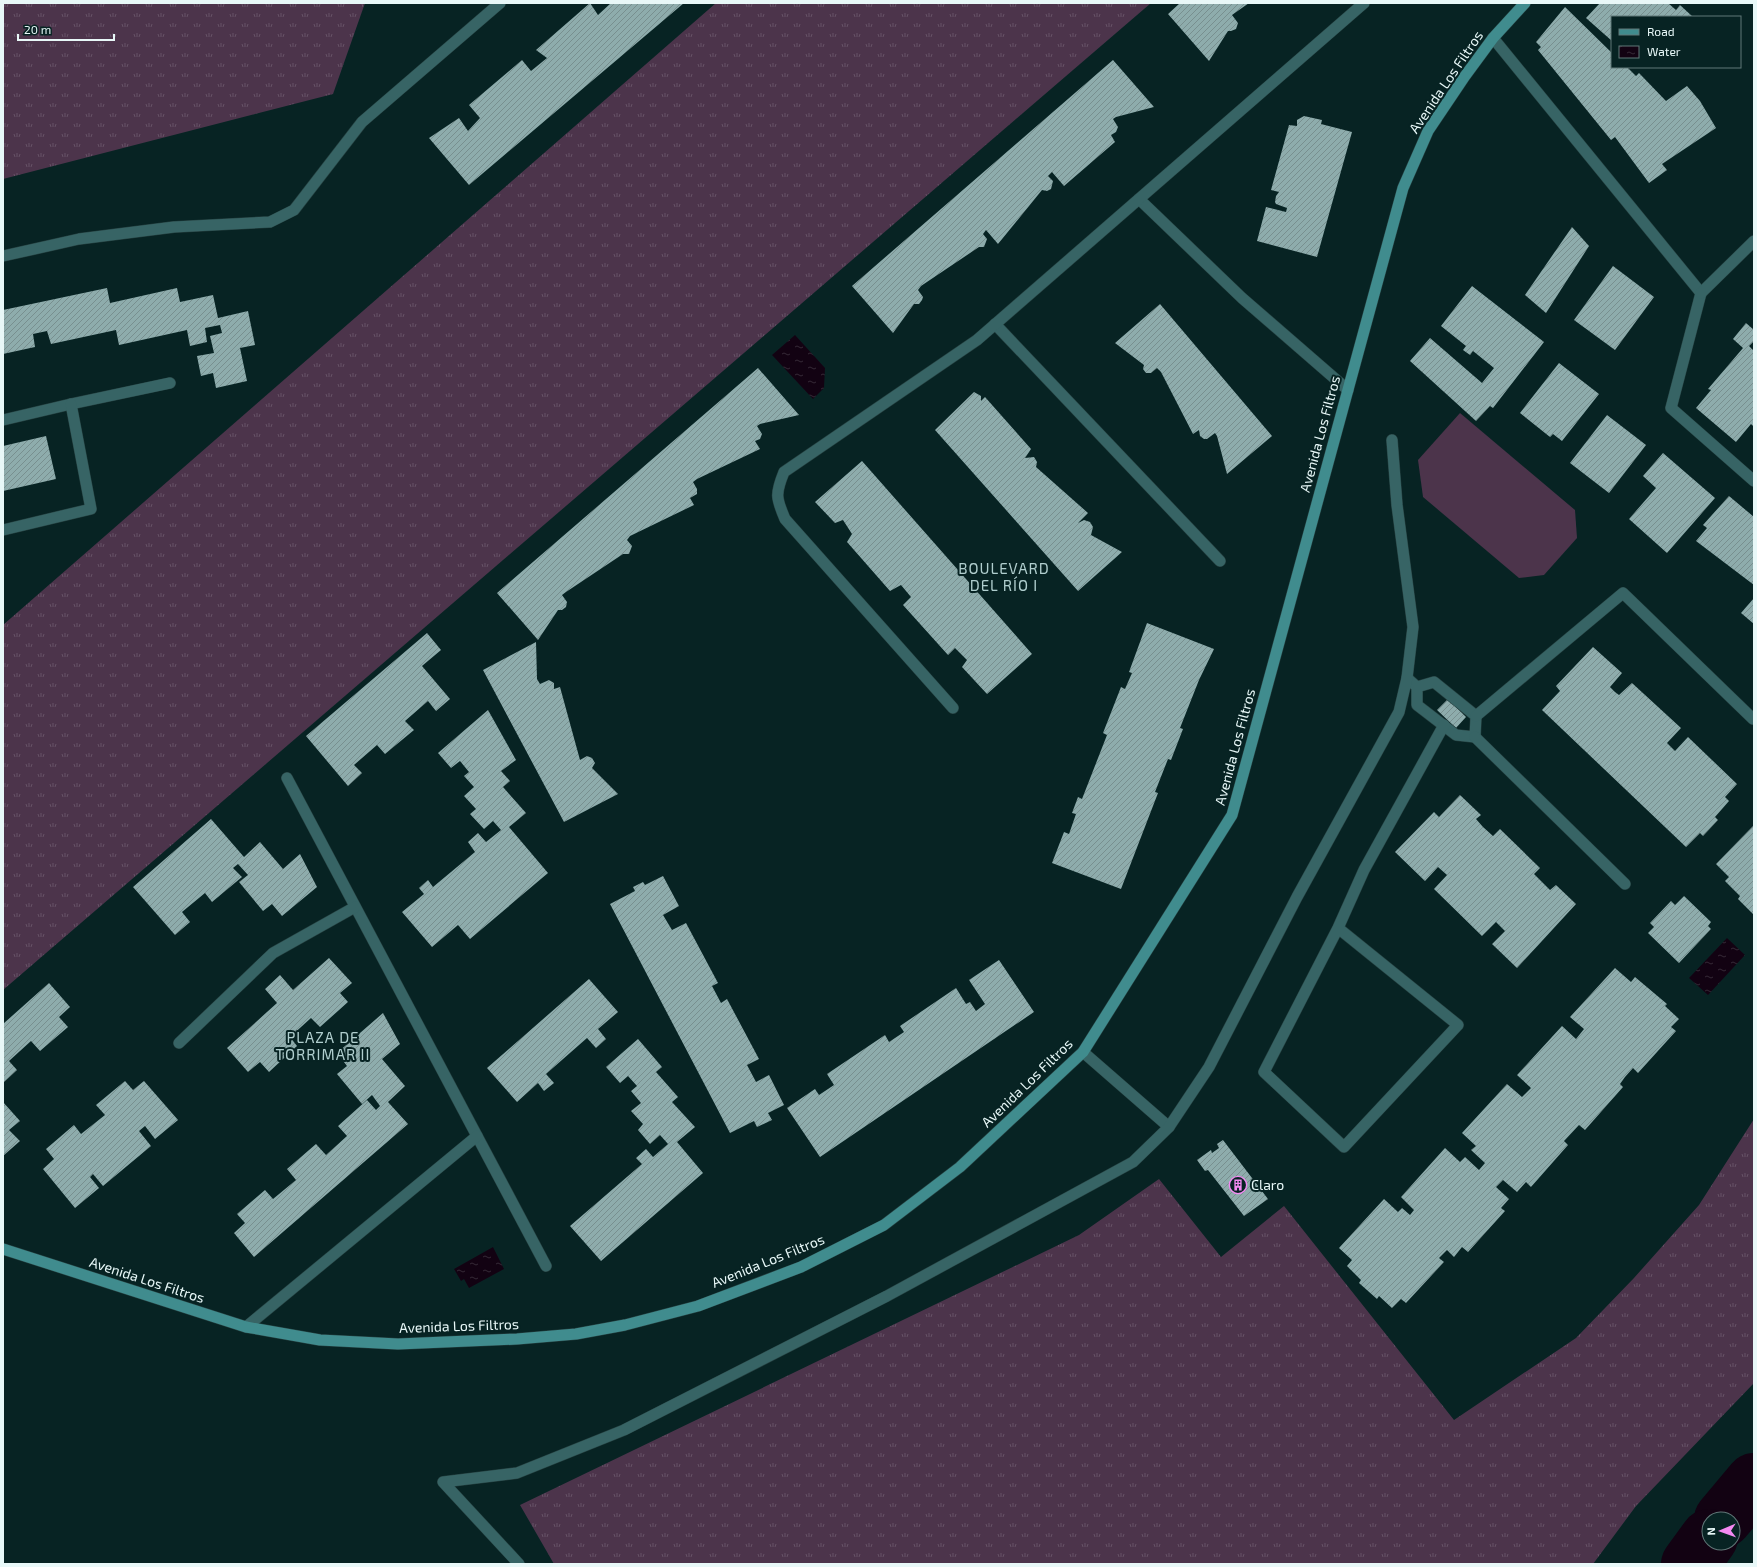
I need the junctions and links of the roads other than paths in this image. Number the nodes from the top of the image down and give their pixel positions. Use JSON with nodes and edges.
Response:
{"nodes":[{"id":1,"x":500,"y":3,"type":"edge"},
{"id":2,"x":1364,"y":3,"type":"edge"},
{"id":3,"x":1525,"y":3,"type":"edge"},
{"id":4,"x":1493,"y":38,"type":"junction"},
{"id":5,"x":1140,"y":199,"type":"junction"},
{"id":6,"x":1754,"y":241,"type":"edge"},
{"id":7,"x":3,"y":256,"type":"edge"},
{"id":8,"x":1701,"y":293,"type":"junction"},
{"id":9,"x":995,"y":324,"type":"junction"},
{"id":10,"x":170,"y":383,"type":"dead end"},
{"id":11,"x":1348,"y":390,"type":"junction"},
{"id":12,"x":71,"y":404,"type":"junction"},
{"id":13,"x":3,"y":420,"type":"edge"},
{"id":14,"x":1392,"y":440,"type":"dead end"},
{"id":15,"x":1754,"y":481,"type":"edge"},
{"id":16,"x":3,"y":530,"type":"edge"},
{"id":17,"x":1220,"y":561,"type":"dead end"},
{"id":18,"x":1407,"y":678,"type":"junction"},
{"id":19,"x":1417,"y":687,"type":"junction"},
{"id":20,"x":954,"y":708,"type":"dead end"},
{"id":21,"x":1476,"y":716,"type":"junction"},
{"id":22,"x":1753,"y":719,"type":"edge"},
{"id":23,"x":1444,"y":725,"type":"junction"},
{"id":24,"x":1475,"y":737,"type":"junction"},
{"id":25,"x":287,"y":778,"type":"dead end"},
{"id":26,"x":1625,"y":884,"type":"dead end"},
{"id":27,"x":355,"y":907,"type":"junction"},
{"id":28,"x":1338,"y":928,"type":"junction"},
{"id":29,"x":179,"y":1043,"type":"dead end"},
{"id":30,"x":1083,"y":1052,"type":"junction"},
{"id":31,"x":1169,"y":1127,"type":"junction"},
{"id":32,"x":477,"y":1136,"type":"junction"},
{"id":33,"x":3,"y":1249,"type":"edge"},
{"id":34,"x":546,"y":1266,"type":"dead end"},
{"id":35,"x":246,"y":1327,"type":"junction"},
{"id":36,"x":519,"y":1564,"type":"edge"}],
"edges":[{"from":1,"to":7,"type":"street"},
{"from":2,"to":5,"type":"street"},
{"from":3,"to":4,"type":"main road","name":"Avenida Los Filtros"},
{"from":4,"to":8,"type":"street"},
{"from":4,"to":11,"type":"main road","name":"Avenida Los Filtros"},
{"from":5,"to":9,"type":"street"},
{"from":5,"to":11,"type":"street"},
{"from":6,"to":8,"type":"street"},
{"from":8,"to":15,"type":"street"},
{"from":9,"to":17,"type":"street"},
{"from":9,"to":20,"type":"street"},
{"from":10,"to":12,"type":"street"},
{"from":11,"to":30,"type":"main road","name":"Avenida Los Filtros"},
{"from":12,"to":13,"type":"street"},
{"from":12,"to":16,"type":"street"},
{"from":14,"to":18,"type":"street"},
{"from":18,"to":19,"type":"street"},
{"from":18,"to":31,"type":"street"},
{"from":19,"to":21,"type":"street"},
{"from":19,"to":23,"type":"street"},
{"from":21,"to":22,"type":"street"},
{"from":21,"to":24,"type":"street"},
{"from":23,"to":24,"type":"street"},
{"from":23,"to":28,"type":"street"},
{"from":24,"to":26,"type":"street"},
{"from":25,"to":27,"type":"street"},
{"from":27,"to":29,"type":"street"},
{"from":27,"to":32,"type":"street"},
{"from":28,"to":28,"type":"street"},
{"from":30,"to":31,"type":"street"},
{"from":30,"to":35,"type":"main road","name":"Avenida Los Filtros"},
{"from":31,"to":36,"type":"street"},
{"from":32,"to":34,"type":"street"},
{"from":32,"to":35,"type":"street"},
{"from":33,"to":35,"type":"main road","name":"Avenida Los Filtros"}]}
